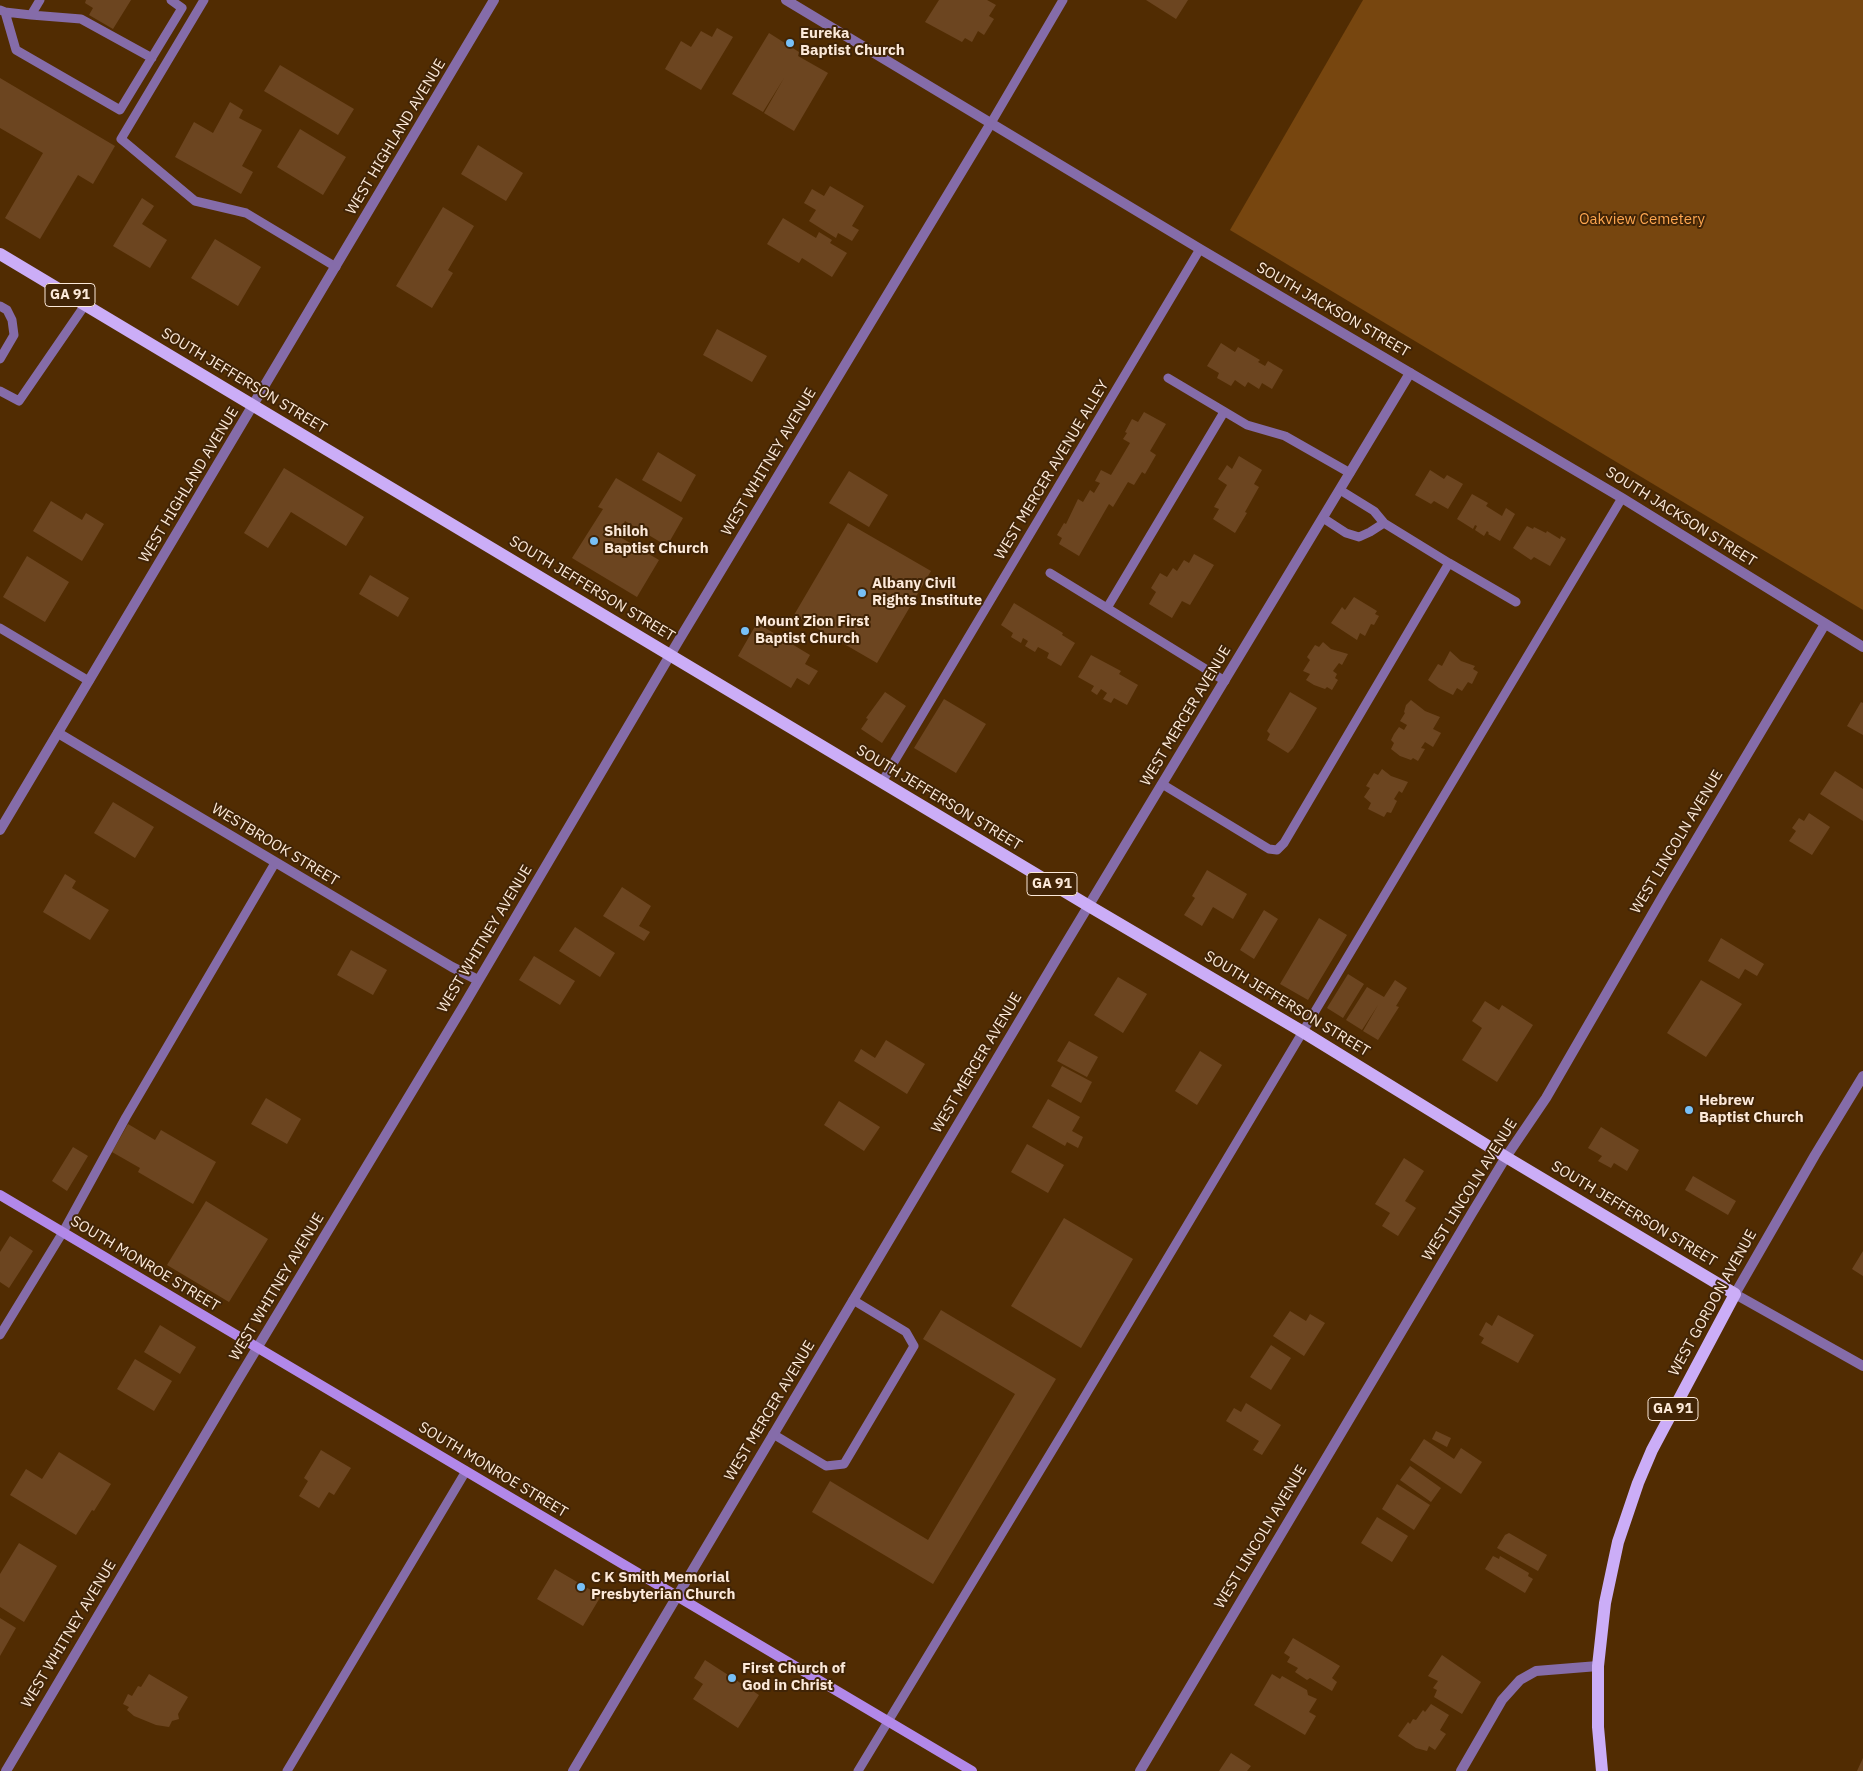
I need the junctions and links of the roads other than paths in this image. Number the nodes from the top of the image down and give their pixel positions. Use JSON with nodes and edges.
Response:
{"nodes":[{"id":1,"x":40,"y":0,"type":"edge"},
{"id":2,"x":171,"y":0,"type":"edge"},
{"id":3,"x":204,"y":0,"type":"edge"},
{"id":4,"x":494,"y":0,"type":"edge"},
{"id":5,"x":786,"y":0,"type":"edge"},
{"id":6,"x":1063,"y":0,"type":"edge"},
{"id":7,"x":2,"y":11,"type":"edge"},
{"id":8,"x":31,"y":16,"type":"junction"},
{"id":9,"x":152,"y":58,"type":"junction"},
{"id":10,"x":991,"y":123,"type":"junction"},
{"id":11,"x":1200,"y":249,"type":"junction"},
{"id":12,"x":0,"y":254,"type":"edge"},
{"id":13,"x":336,"y":267,"type":"junction"},
{"id":14,"x":85,"y":305,"type":"junction"},
{"id":15,"x":0,"y":306,"type":"edge"},
{"id":16,"x":0,"y":359,"type":"edge"},
{"id":17,"x":1410,"y":373,"type":"junction"},
{"id":18,"x":1168,"y":378,"type":"dead end"},
{"id":19,"x":0,"y":391,"type":"edge"},
{"id":20,"x":253,"y":406,"type":"junction"},
{"id":21,"x":1224,"y":412,"type":"junction"},
{"id":22,"x":1350,"y":473,"type":"junction"},
{"id":23,"x":1340,"y":490,"type":"junction"},
{"id":24,"x":1622,"y":498,"type":"junction"},
{"id":25,"x":1323,"y":518,"type":"junction"},
{"id":26,"x":1384,"y":523,"type":"junction"},
{"id":27,"x":1449,"y":562,"type":"junction"},
{"id":28,"x":1050,"y":573,"type":"dead end"},
{"id":29,"x":1516,"y":602,"type":"dead end"},
{"id":30,"x":1107,"y":608,"type":"junction"},
{"id":31,"x":1825,"y":624,"type":"junction"},
{"id":32,"x":0,"y":628,"type":"edge"},
{"id":33,"x":1863,"y":647,"type":"edge"},
{"id":34,"x":671,"y":656,"type":"junction"},
{"id":35,"x":89,"y":681,"type":"junction"},
{"id":36,"x":1225,"y":681,"type":"junction"},
{"id":37,"x":58,"y":733,"type":"junction"},
{"id":38,"x":882,"y":782,"type":"junction"},
{"id":39,"x":1162,"y":784,"type":"junction"},
{"id":40,"x":0,"y":830,"type":"edge"},
{"id":41,"x":276,"y":863,"type":"junction"},
{"id":42,"x":1089,"y":906,"type":"junction"},
{"id":43,"x":478,"y":980,"type":"junction"},
{"id":44,"x":1304,"y":1032,"type":"junction"},
{"id":45,"x":1863,"y":1076,"type":"edge"},
{"id":46,"x":1506,"y":1157,"type":"junction"},
{"id":47,"x":0,"y":1195,"type":"edge"},
{"id":48,"x":63,"y":1232,"type":"junction"},
{"id":49,"x":1735,"y":1294,"type":"junction"},
{"id":50,"x":853,"y":1300,"type":"junction"},
{"id":51,"x":0,"y":1335,"type":"edge"},
{"id":52,"x":258,"y":1348,"type":"junction"},
{"id":53,"x":1863,"y":1366,"type":"edge"},
{"id":54,"x":773,"y":1434,"type":"junction"},
{"id":55,"x":466,"y":1471,"type":"junction"},
{"id":56,"x":678,"y":1597,"type":"junction"},
{"id":57,"x":1598,"y":1666,"type":"junction"},
{"id":58,"x":889,"y":1722,"type":"junction"},
{"id":59,"x":6,"y":1771,"type":"edge"},
{"id":60,"x":287,"y":1771,"type":"edge"},
{"id":61,"x":573,"y":1771,"type":"edge"},
{"id":62,"x":858,"y":1771,"type":"edge"},
{"id":63,"x":972,"y":1771,"type":"edge"},
{"id":64,"x":1140,"y":1771,"type":"edge"},
{"id":65,"x":1461,"y":1771,"type":"edge"},
{"id":66,"x":1602,"y":1771,"type":"edge"}],
"edges":[{"from":1,"to":8,"type":"lane"},
{"from":2,"to":9,"type":"lane"},
{"from":3,"to":13,"type":"lane"},
{"from":4,"to":13,"type":"street","name":"WEST HIGHLAND AVENUE"},
{"from":5,"to":10,"type":"street","name":"SOUTH JACKSON STREET"},
{"from":6,"to":10,"type":"lane"},
{"from":7,"to":8,"type":"lane"},
{"from":7,"to":9,"type":"lane"},
{"from":8,"to":9,"type":"lane"},
{"from":10,"to":11,"type":"street","name":"SOUTH JACKSON STREET"},
{"from":10,"to":34,"type":"street","name":"WEST WHITNEY AVENUE"},
{"from":11,"to":17,"type":"street","name":"SOUTH JACKSON STREET"},
{"from":11,"to":38,"type":"lane","name":"WEST MERCER AVENUE ALLEY"},
{"from":12,"to":14,"type":"main road","name":"SOUTH JEFFERSON STREET","number":"GA 91"},
{"from":13,"to":20,"type":"street","name":"WEST HIGHLAND AVENUE"},
{"from":14,"to":19,"type":"lane"},
{"from":14,"to":20,"type":"main road","name":"SOUTH JEFFERSON STREET","number":"GA 91"},
{"from":15,"to":16,"type":"lane"},
{"from":17,"to":22,"type":"street","name":"WEST MERCER AVENUE"},
{"from":17,"to":24,"type":"street","name":"SOUTH JACKSON STREET"},
{"from":18,"to":21,"type":"lane"},
{"from":20,"to":34,"type":"main road","name":"SOUTH JEFFERSON STREET","number":"GA 91"},
{"from":20,"to":35,"type":"street","name":"WEST HIGHLAND AVENUE"},
{"from":21,"to":22,"type":"lane"},
{"from":21,"to":30,"type":"lane"},
{"from":22,"to":23,"type":"street","name":"WEST MERCER AVENUE"},
{"from":23,"to":25,"type":"street","name":"WEST MERCER AVENUE"},
{"from":23,"to":26,"type":"lane"},
{"from":24,"to":31,"type":"street","name":"SOUTH JACKSON STREET"},
{"from":24,"to":44,"type":"lane"},
{"from":25,"to":26,"type":"lane"},
{"from":25,"to":36,"type":"street","name":"WEST MERCER AVENUE"},
{"from":26,"to":27,"type":"lane"},
{"from":27,"to":29,"type":"lane"},
{"from":27,"to":39,"type":"lane"},
{"from":28,"to":30,"type":"lane"},
{"from":30,"to":36,"type":"lane"},
{"from":31,"to":33,"type":"street","name":"SOUTH JACKSON STREET"},
{"from":31,"to":46,"type":"street","name":"WEST LINCOLN AVENUE"},
{"from":32,"to":35,"type":"lane"},
{"from":34,"to":38,"type":"main road","name":"SOUTH JEFFERSON STREET","number":"GA 91"},
{"from":34,"to":43,"type":"street","name":"WEST WHITNEY AVENUE"},
{"from":35,"to":37,"type":"street","name":"WEST HIGHLAND AVENUE"},
{"from":36,"to":39,"type":"street","name":"WEST MERCER AVENUE"},
{"from":37,"to":40,"type":"street","name":"WEST HIGHLAND AVENUE"},
{"from":37,"to":41,"type":"street","name":"WESTBROOK STREET"},
{"from":38,"to":42,"type":"main road","name":"SOUTH JEFFERSON STREET","number":"GA 91"},
{"from":39,"to":42,"type":"street","name":"WEST MERCER AVENUE"},
{"from":41,"to":43,"type":"street","name":"WESTBROOK STREET"},
{"from":41,"to":48,"type":"lane"},
{"from":42,"to":44,"type":"main road","name":"SOUTH JEFFERSON STREET","number":"GA 91"},
{"from":42,"to":50,"type":"street","name":"WEST MERCER AVENUE"},
{"from":43,"to":52,"type":"street","name":"WEST WHITNEY AVENUE"},
{"from":44,"to":46,"type":"main road","name":"SOUTH JEFFERSON STREET","number":"GA 91"},
{"from":44,"to":58,"type":"lane"},
{"from":45,"to":49,"type":"street","name":"WEST GORDON AVENUE"},
{"from":46,"to":49,"type":"main road","name":"SOUTH JEFFERSON STREET","number":"GA 91"},
{"from":46,"to":64,"type":"street","name":"WEST LINCOLN AVENUE"},
{"from":47,"to":48,"type":"main road","name":"SOUTH MONROE STREET"},
{"from":48,"to":51,"type":"lane"},
{"from":48,"to":52,"type":"main road","name":"SOUTH MONROE STREET"},
{"from":49,"to":53,"type":"street","name":"SOUTH JEFFERSON STREET"},
{"from":49,"to":57,"type":"main road","name":"WEST GORDON AVENUE","number":"GA 91"},
{"from":50,"to":54,"type":"street","name":"WEST MERCER AVENUE"},
{"from":50,"to":54,"type":"lane"},
{"from":52,"to":55,"type":"main road","name":"SOUTH MONROE STREET"},
{"from":52,"to":59,"type":"street","name":"WEST WHITNEY AVENUE"},
{"from":54,"to":56,"type":"street","name":"WEST MERCER AVENUE"},
{"from":55,"to":56,"type":"main road","name":"SOUTH MONROE STREET"},
{"from":55,"to":60,"type":"lane"},
{"from":56,"to":58,"type":"main road","name":"SOUTH MONROE STREET"},
{"from":56,"to":61,"type":"street","name":"WEST MERCER AVENUE"},
{"from":57,"to":65,"type":"street"},
{"from":57,"to":66,"type":"main road","number":"GA 91"},
{"from":58,"to":62,"type":"lane"},
{"from":58,"to":63,"type":"main road","name":"SOUTH MONROE STREET"}]}
